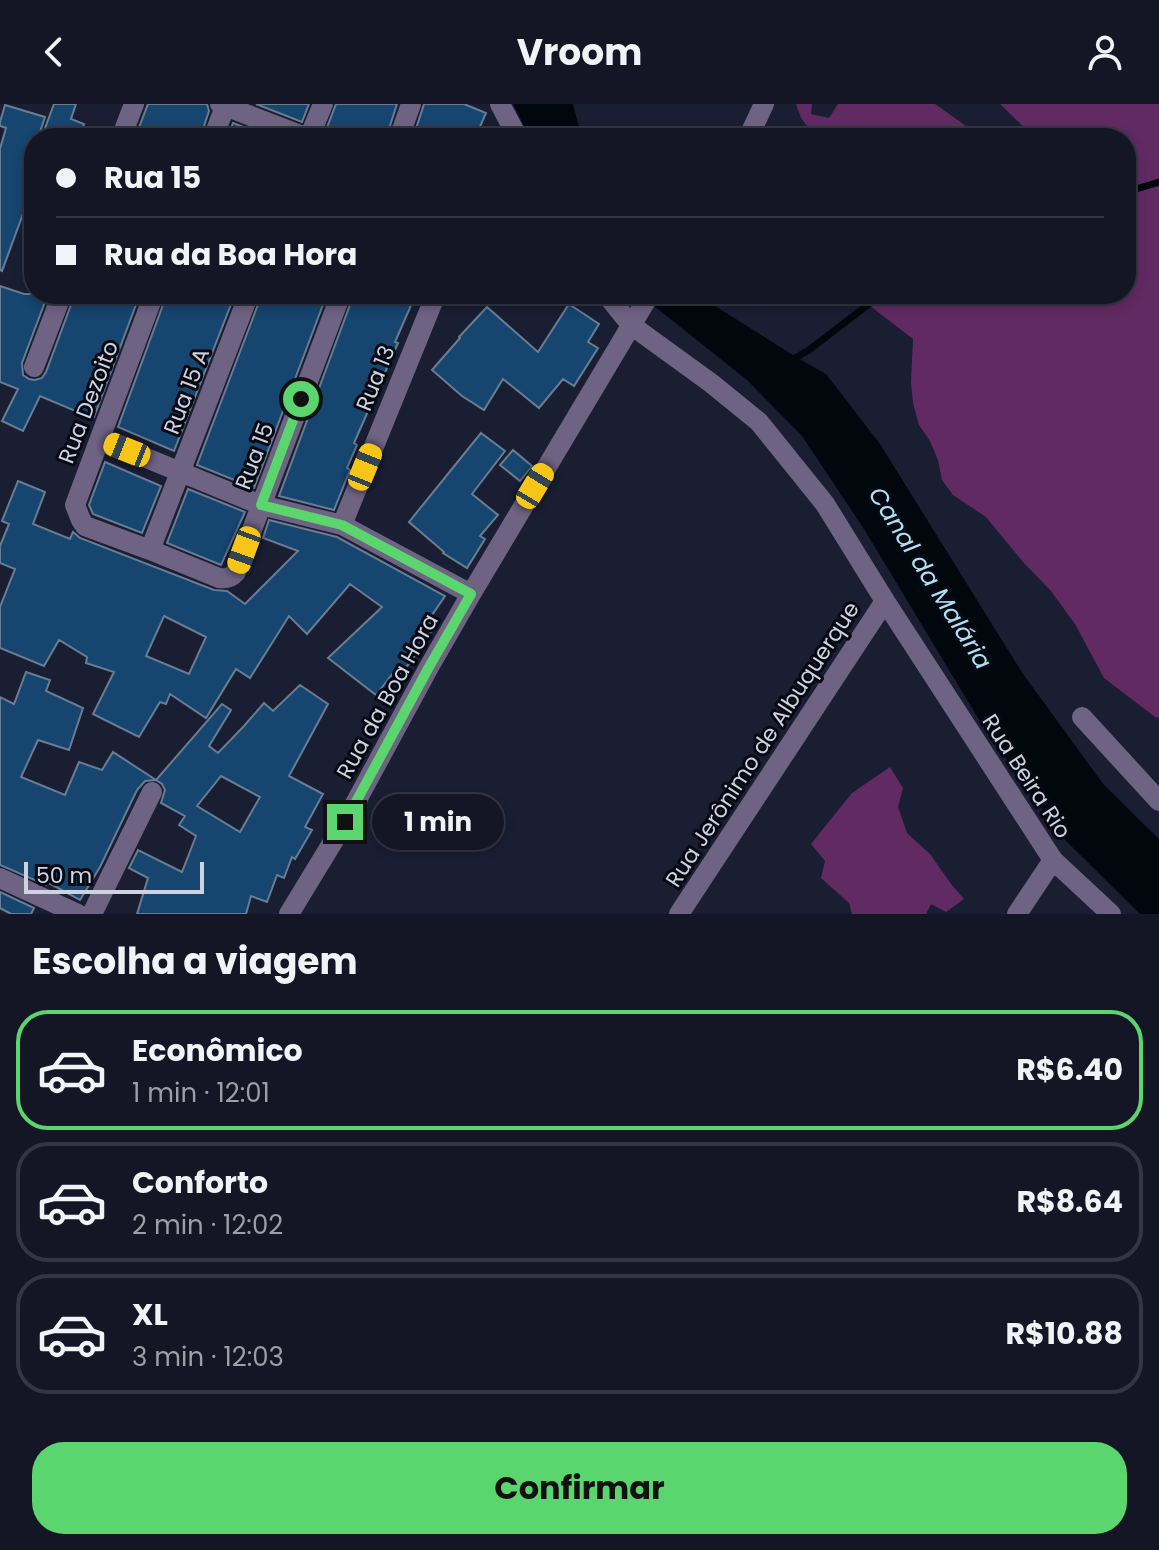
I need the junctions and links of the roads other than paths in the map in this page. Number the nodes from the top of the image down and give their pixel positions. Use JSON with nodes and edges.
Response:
{"nodes":[{"id":1,"x":134,"y":104,"type":"edge"},
{"id":2,"x":323,"y":104,"type":"edge"},
{"id":3,"x":411,"y":104,"type":"edge"},
{"id":4,"x":764,"y":104,"type":"edge"},
{"id":5,"x":224,"y":105,"type":"edge"},
{"id":6,"x":125,"y":128,"type":"edge"},
{"id":7,"x":216,"y":128,"type":"edge"},
{"id":8,"x":283,"y":128,"type":"edge"},
{"id":9,"x":313,"y":128,"type":"edge"},
{"id":10,"x":403,"y":128,"type":"edge"},
{"id":11,"x":753,"y":128,"type":"edge"},
{"id":12,"x":58,"y":304,"type":"edge"},
{"id":13,"x":150,"y":304,"type":"edge"},
{"id":14,"x":245,"y":304,"type":"edge"},
{"id":15,"x":337,"y":304,"type":"edge"},
{"id":16,"x":432,"y":304,"type":"edge"},
{"id":17,"x":641,"y":309,"type":"edge"},
{"id":18,"x":34,"y":367,"type":"dead end"},
{"id":19,"x":100,"y":439,"type":"junction"},
{"id":20,"x":180,"y":472,"type":"junction"},
{"id":21,"x":261,"y":505,"type":"junction"},
{"id":22,"x":342,"y":525,"type":"junction"},
{"id":23,"x":150,"y":550,"type":"junction"},
{"id":24,"x":471,"y":594,"type":"junction"},
{"id":25,"x":885,"y":601,"type":"junction"},
{"id":26,"x":1082,"y":717,"type":"dead end"},
{"id":27,"x":152,"y":792,"type":"dead end"},
{"id":28,"x":1159,"y":801,"type":"edge"},
{"id":29,"x":1053,"y":860,"type":"junction"},
{"id":30,"x":0,"y":878,"type":"edge"},
{"id":31,"x":47,"y":907,"type":"edge"},
{"id":32,"x":78,"y":914,"type":"edge"},
{"id":33,"x":92,"y":914,"type":"edge"},
{"id":34,"x":289,"y":914,"type":"edge"},
{"id":35,"x":679,"y":914,"type":"edge"},
{"id":36,"x":1017,"y":914,"type":"edge"},
{"id":37,"x":1111,"y":914,"type":"edge"}],
"edges":[{"from":1,"to":6,"type":"street"},
{"from":2,"to":9,"type":"street"},
{"from":3,"to":10,"type":"street"},
{"from":4,"to":11,"type":"street"},
{"from":5,"to":7,"type":"street"},
{"from":5,"to":8,"type":"street"},
{"from":12,"to":18,"type":"street"},
{"from":13,"to":19,"type":"street","name":"Rua Dezoito"},
{"from":14,"to":20,"type":"street","name":"Rua 15 A"},
{"from":15,"to":21,"type":"street","name":"Rua 15"},
{"from":16,"to":22,"type":"street","name":"Rua 13"},
{"from":17,"to":24,"type":"street","name":"Rua da Boa Hora"},
{"from":17,"to":25,"type":"street","name":"Rua Beira Rio"},
{"from":19,"to":20,"type":"street"},
{"from":19,"to":23,"type":"street","name":"Rua Dezoito"},
{"from":20,"to":21,"type":"street"},
{"from":20,"to":23,"type":"street","name":"Rua 15 A"},
{"from":21,"to":22,"type":"street"},
{"from":21,"to":23,"type":"street","name":"Rua 15"},
{"from":22,"to":24,"type":"street"},
{"from":24,"to":34,"type":"street","name":"Rua da Boa Hora"},
{"from":25,"to":29,"type":"street","name":"Rua Beira Rio"},
{"from":25,"to":35,"type":"street","name":"Rua Jerônimo de Albuquerque"},
{"from":26,"to":28,"type":"street"},
{"from":27,"to":33,"type":"street"},
{"from":29,"to":36,"type":"street"},
{"from":29,"to":37,"type":"street","name":"Rua Beira Rio"},
{"from":30,"to":31,"type":"street"},
{"from":31,"to":32,"type":"street"}]}
